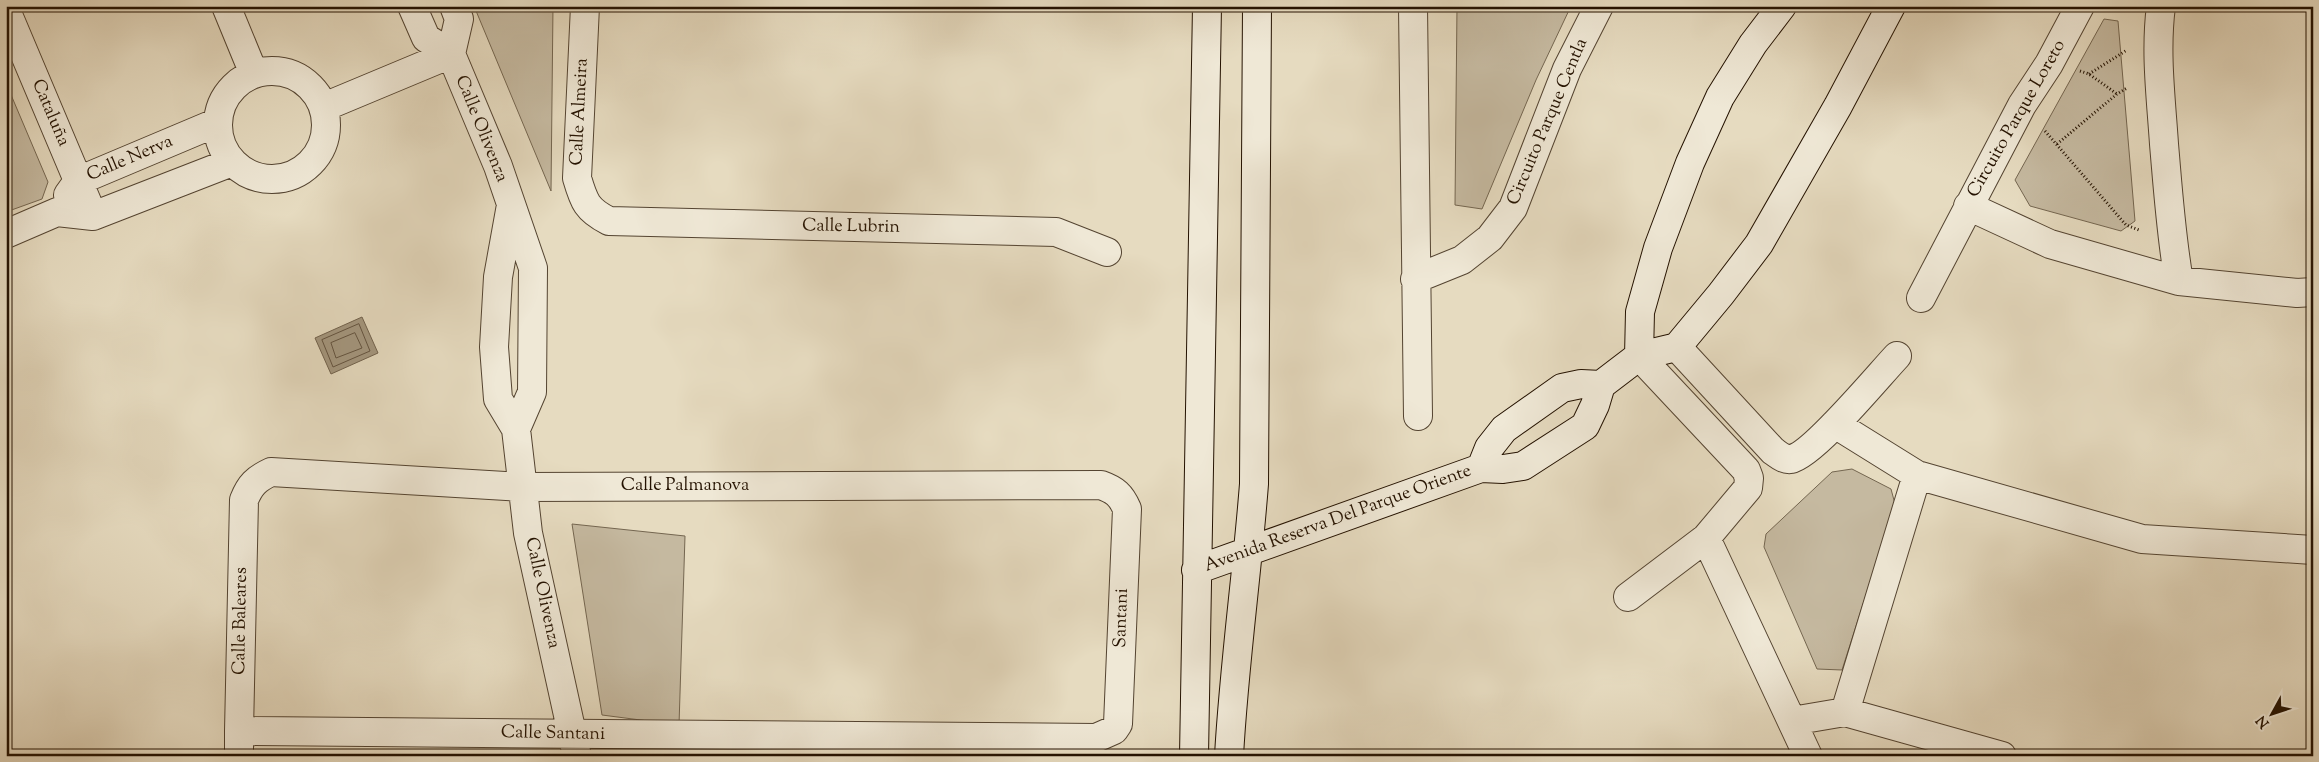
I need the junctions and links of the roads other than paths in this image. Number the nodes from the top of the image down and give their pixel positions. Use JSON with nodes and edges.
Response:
{"nodes":[{"id":1,"x":226,"y":6,"type":"edge"},
{"id":2,"x":412,"y":6,"type":"edge"},
{"id":3,"x":454,"y":6,"type":"edge"},
{"id":4,"x":585,"y":6,"type":"edge"},
{"id":5,"x":1207,"y":6,"type":"edge"},
{"id":6,"x":1258,"y":6,"type":"edge"},
{"id":7,"x":1413,"y":6,"type":"edge"},
{"id":8,"x":1599,"y":6,"type":"edge"},
{"id":9,"x":1782,"y":6,"type":"edge"},
{"id":10,"x":1891,"y":6,"type":"edge"},
{"id":11,"x":2080,"y":6,"type":"edge"},
{"id":12,"x":6,"y":10,"type":"edge"},
{"id":13,"x":2160,"y":18,"type":"edge"},
{"id":14,"x":451,"y":54,"type":"junction"},
{"id":15,"x":254,"y":74,"type":"junction"},
{"id":16,"x":324,"y":107,"type":"junction"},
{"id":17,"x":218,"y":122,"type":"junction"},
{"id":18,"x":232,"y":162,"type":"junction"},
{"id":19,"x":78,"y":181,"type":"junction"},
{"id":20,"x":511,"y":205,"type":"junction"},
{"id":21,"x":1968,"y":206,"type":"junction"},
{"id":22,"x":56,"y":212,"type":"junction"},
{"id":23,"x":593,"y":213,"type":"joint"},
{"id":24,"x":94,"y":216,"type":"junction"},
{"id":25,"x":6,"y":234,"type":"edge"},
{"id":26,"x":1107,"y":252,"type":"dead end"},
{"id":27,"x":1415,"y":279,"type":"junction"},
{"id":28,"x":2179,"y":281,"type":"junction"},
{"id":29,"x":2313,"y":292,"type":"edge"},
{"id":30,"x":1921,"y":298,"type":"dead end"},
{"id":31,"x":1677,"y":347,"type":"junction"},
{"id":32,"x":1639,"y":356,"type":"junction"},
{"id":33,"x":1897,"y":356,"type":"dead end"},
{"id":34,"x":1600,"y":385,"type":"junction"},
{"id":35,"x":1418,"y":416,"type":"dead end"},
{"id":36,"x":1835,"y":424,"type":"junction"},
{"id":37,"x":516,"y":429,"type":"junction"},
{"id":38,"x":1481,"y":468,"type":"junction"},
{"id":39,"x":1916,"y":475,"type":"junction"},
{"id":40,"x":249,"y":487,"type":"joint"},
{"id":41,"x":523,"y":487,"type":"junction"},
{"id":42,"x":1122,"y":497,"type":"joint"},
{"id":43,"x":1706,"y":538,"type":"junction"},
{"id":44,"x":2313,"y":550,"type":"edge"},
{"id":45,"x":1249,"y":552,"type":"junction"},
{"id":46,"x":1196,"y":570,"type":"junction"},
{"id":47,"x":1628,"y":597,"type":"dead end"},
{"id":48,"x":1845,"y":712,"type":"junction"},
{"id":49,"x":1792,"y":721,"type":"junction"},
{"id":50,"x":1107,"y":735,"type":"joint"},
{"id":51,"x":239,"y":743,"type":"edge"},
{"id":52,"x":575,"y":745,"type":"edge"},
{"id":53,"x":1194,"y":756,"type":"edge"},
{"id":54,"x":1229,"y":756,"type":"edge"},
{"id":55,"x":1808,"y":756,"type":"edge"},
{"id":56,"x":2002,"y":756,"type":"edge"}],
"edges":[{"from":1,"to":15,"type":"street"},
{"from":2,"to":14,"type":"street","name":"Calle Olivenza"},
{"from":3,"to":14,"type":"street","name":"Calle Olivenza"},
{"from":4,"to":23,"type":"street","name":"Calle Almeira"},
{"from":5,"to":46,"type":"street"},
{"from":6,"to":45,"type":"street"},
{"from":7,"to":27,"type":"street"},
{"from":8,"to":27,"type":"street","name":"Circuito Parque Centla"},
{"from":9,"to":32,"type":"street"},
{"from":10,"to":31,"type":"street"},
{"from":11,"to":21,"type":"street","name":"Circuito Parque Loreto"},
{"from":12,"to":19,"type":"street","name":"Cataluña"},
{"from":13,"to":28,"type":"street"},
{"from":14,"to":16,"type":"street"},
{"from":14,"to":20,"type":"street","name":"Calle Olivenza"},
{"from":15,"to":16,"type":"street"},
{"from":15,"to":17,"type":"street"},
{"from":16,"to":18,"type":"street"},
{"from":17,"to":18,"type":"street"},
{"from":17,"to":19,"type":"street","name":"Calle Nerva"},
{"from":18,"to":24,"type":"street"},
{"from":19,"to":22,"type":"street","name":"Calle Nerva"},
{"from":19,"to":24,"type":"street","name":"Cataluña"},
{"from":20,"to":37,"type":"street","name":"Calle Olivenza"},
{"from":20,"to":37,"type":"street","name":"Calle Olivenza"},
{"from":21,"to":28,"type":"street","name":"Circuito Parque Loreto"},
{"from":21,"to":30,"type":"street"},
{"from":22,"to":24,"type":"street"},
{"from":22,"to":25,"type":"street"},
{"from":23,"to":26,"type":"street","name":"Calle Lubrin"},
{"from":27,"to":35,"type":"street"},
{"from":28,"to":29,"type":"street","name":"Circuito Parque Loreto"},
{"from":31,"to":32,"type":"street"},
{"from":31,"to":36,"type":"street"},
{"from":32,"to":34,"type":"street"},
{"from":32,"to":43,"type":"street"},
{"from":33,"to":36,"type":"street"},
{"from":34,"to":38,"type":"street","name":"Avenida Reserva Del Parque Oriente"},
{"from":34,"to":38,"type":"street","name":"Avenida Reserva Del Parque Oriente"},
{"from":36,"to":39,"type":"street"},
{"from":37,"to":41,"type":"street","name":"Calle Olivenza"},
{"from":38,"to":45,"type":"street","name":"Avenida Reserva Del Parque Oriente"},
{"from":39,"to":44,"type":"street"},
{"from":39,"to":48,"type":"street"},
{"from":40,"to":41,"type":"street","name":"Calle Palmanova"},
{"from":40,"to":51,"type":"street","name":"Calle Baleares"},
{"from":41,"to":42,"type":"street","name":"Calle Palmanova"},
{"from":41,"to":52,"type":"street","name":"Calle Olivenza"},
{"from":42,"to":50,"type":"street","name":"Santani"},
{"from":43,"to":47,"type":"street"},
{"from":43,"to":49,"type":"street"},
{"from":45,"to":46,"type":"street","name":"Avenida Reserva Del Parque Oriente"},
{"from":45,"to":54,"type":"street"},
{"from":46,"to":53,"type":"street"},
{"from":48,"to":49,"type":"street"},
{"from":48,"to":56,"type":"street"},
{"from":49,"to":55,"type":"street"},
{"from":50,"to":52,"type":"street","name":"Calle Santani"},
{"from":51,"to":52,"type":"street","name":"Calle Santani"}]}
